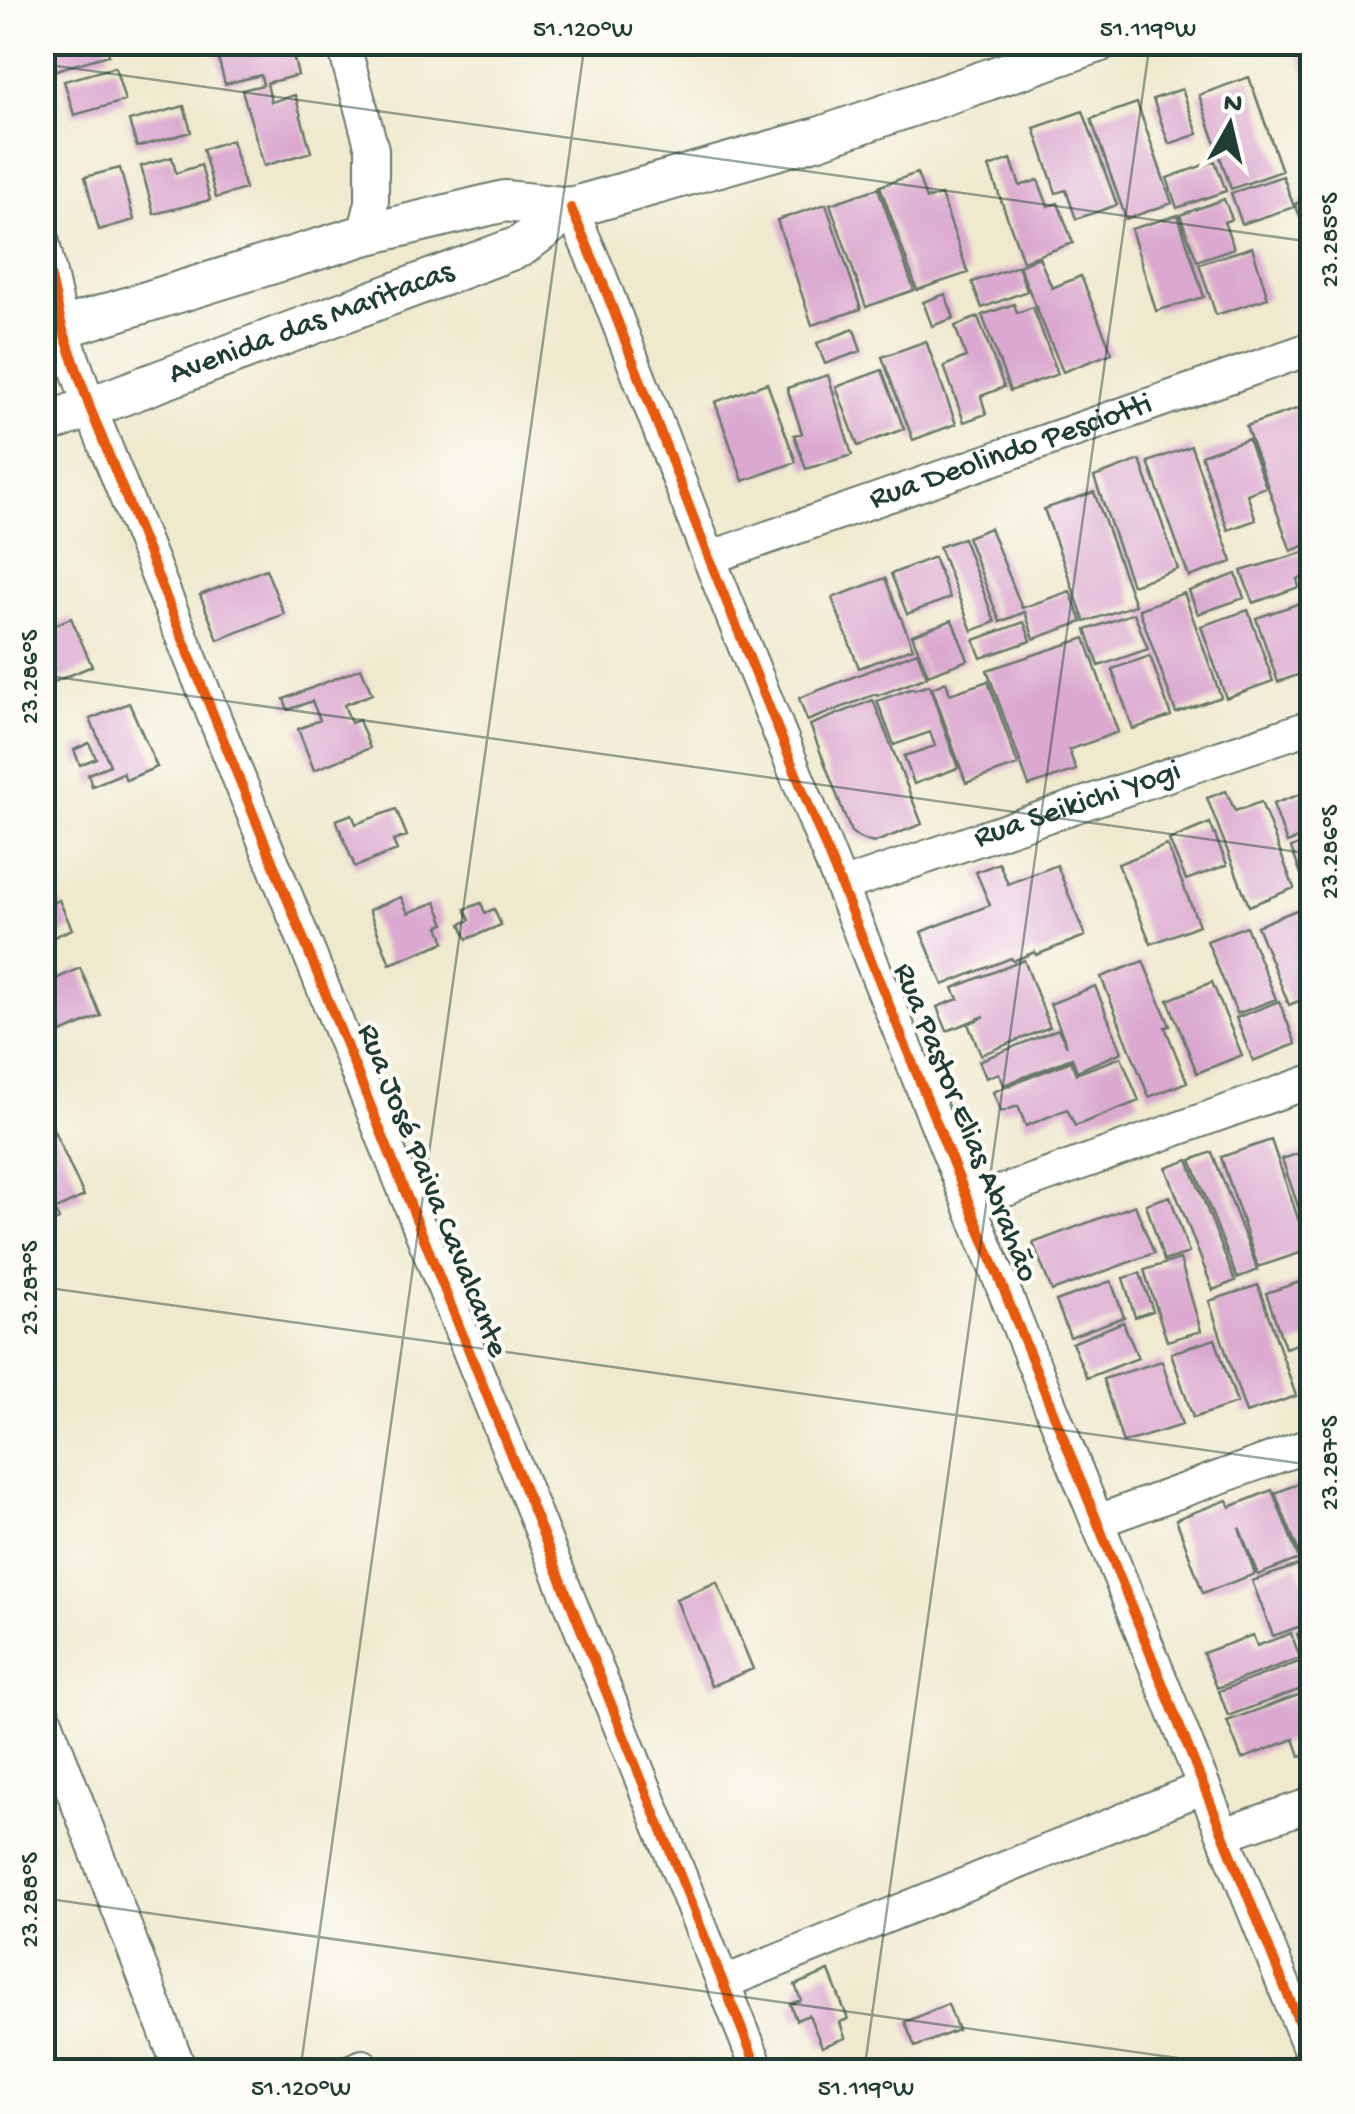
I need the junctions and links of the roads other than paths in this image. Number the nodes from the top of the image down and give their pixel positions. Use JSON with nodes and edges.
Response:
{"nodes":[{"id":1,"x":343,"y":42,"type":"edge"},
{"id":2,"x":1098,"y":42,"type":"edge"},
{"id":3,"x":571,"y":208,"type":"junction"},
{"id":4,"x":364,"y":236,"type":"junction"},
{"id":5,"x":42,"y":238,"type":"edge"},
{"id":6,"x":52,"y":330,"type":"edge"},
{"id":7,"x":1312,"y":348,"type":"edge"},
{"id":8,"x":90,"y":408,"type":"junction"},
{"id":9,"x":42,"y":425,"type":"edge"},
{"id":10,"x":709,"y":558,"type":"junction"},
{"id":11,"x":1312,"y":726,"type":"edge"},
{"id":12,"x":841,"y":886,"type":"junction"},
{"id":13,"x":1312,"y":1081,"type":"edge"},
{"id":14,"x":970,"y":1204,"type":"junction"},
{"id":15,"x":1312,"y":1444,"type":"edge"},
{"id":16,"x":1098,"y":1521,"type":"junction"},
{"id":17,"x":42,"y":1711,"type":"edge"},
{"id":18,"x":1204,"y":1787,"type":"junction"},
{"id":19,"x":1312,"y":1804,"type":"edge"},
{"id":20,"x":1224,"y":1834,"type":"junction"},
{"id":21,"x":723,"y":1983,"type":"junction"},
{"id":22,"x":1312,"y":2055,"type":"edge"},
{"id":23,"x":181,"y":2072,"type":"edge"},
{"id":24,"x":759,"y":2072,"type":"edge"}],
"edges":[{"from":1,"to":4,"type":"street"},
{"from":2,"to":3,"type":"street","name":"Avenida das Maritacas"},
{"from":3,"to":4,"type":"street","name":"Avenida das Maritacas"},
{"from":3,"to":8,"type":"street","name":"Avenida das Maritacas"},
{"from":3,"to":10,"type":"street","name":"Rua Pastor Elias Abrahão"},
{"from":4,"to":6,"type":"street","name":"Avenida das Maritacas"},
{"from":5,"to":6,"type":"street","name":"Rua José Paiva Cavalcante"},
{"from":6,"to":8,"type":"street","name":"Rua José Paiva Cavalcante"},
{"from":7,"to":10,"type":"street","name":"Rua Deolindo Pesciotti"},
{"from":8,"to":9,"type":"street","name":"Avenida das Maritacas"},
{"from":8,"to":21,"type":"street","name":"Rua José Paiva Cavalcante"},
{"from":10,"to":12,"type":"street","name":"Rua Pastor Elias Abrahão"},
{"from":11,"to":12,"type":"street","name":"Rua Seikichi Yogi"},
{"from":12,"to":14,"type":"street","name":"Rua Pastor Elias Abrahão"},
{"from":13,"to":14,"type":"street"},
{"from":14,"to":16,"type":"street","name":"Rua Pastor Elias Abrahão"},
{"from":15,"to":16,"type":"street"},
{"from":16,"to":18,"type":"street","name":"Rua Pastor Elias Abrahão"},
{"from":17,"to":23,"type":"street"},
{"from":18,"to":20,"type":"street","name":"Rua Pastor Elias Abrahão"},
{"from":18,"to":21,"type":"street"},
{"from":19,"to":20,"type":"street"},
{"from":20,"to":22,"type":"street","name":"Rua Pastor Elias Abrahão"},
{"from":21,"to":24,"type":"street","name":"Rua José Paiva Cavalcante"}]}
